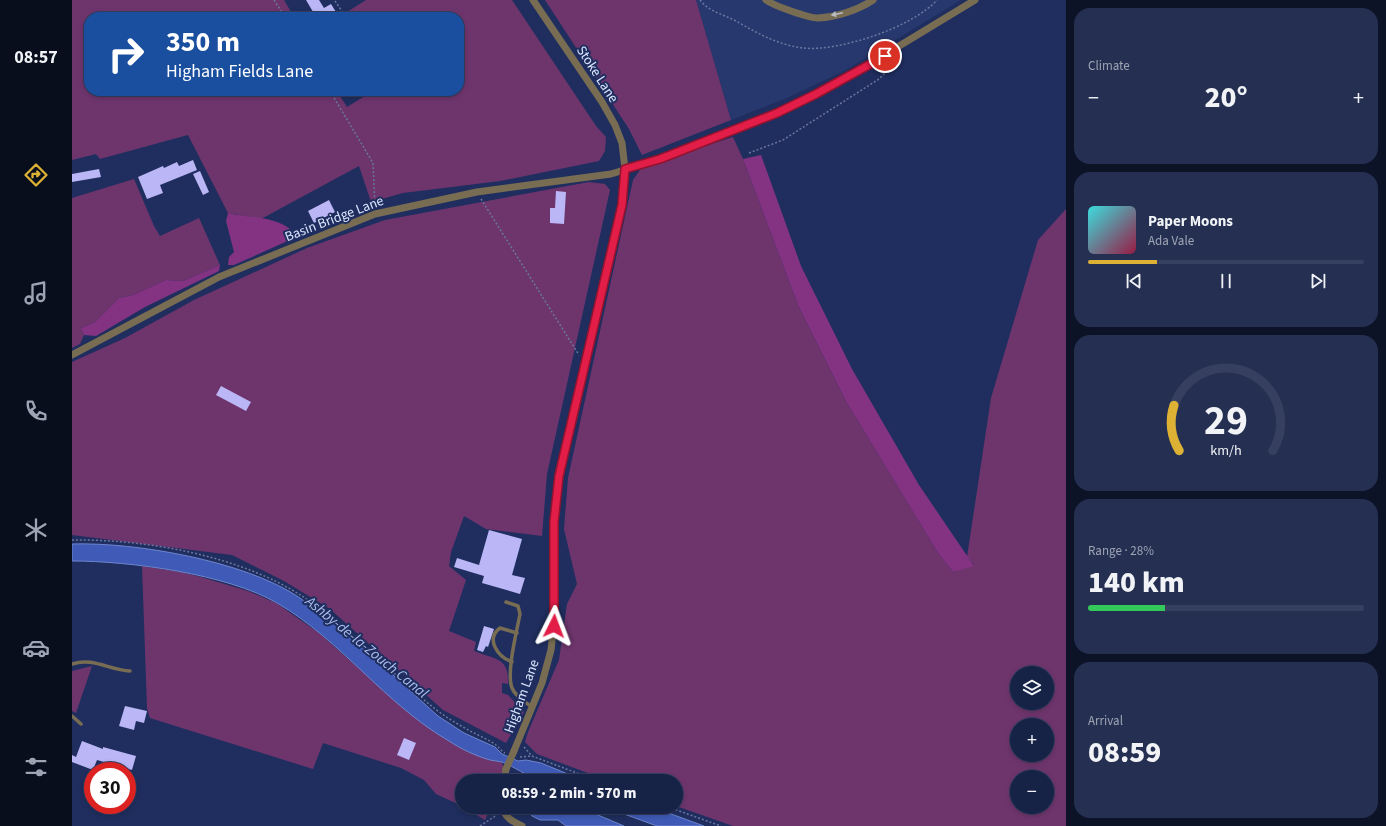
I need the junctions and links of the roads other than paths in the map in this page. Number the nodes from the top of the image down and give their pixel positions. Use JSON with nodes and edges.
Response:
{"nodes":[{"id":1,"x":533,"y":0,"type":"edge"},
{"id":2,"x":766,"y":0,"type":"edge"},
{"id":3,"x":873,"y":0,"type":"edge"},
{"id":4,"x":975,"y":0,"type":"edge"},
{"id":5,"x":625,"y":169,"type":"junction"},
{"id":6,"x":72,"y":355,"type":"edge"},
{"id":7,"x":506,"y":602,"type":"dead end"},
{"id":8,"x":517,"y":633,"type":"junction"},
{"id":9,"x":512,"y":662,"type":"junction"},
{"id":10,"x":72,"y":664,"type":"edge"},
{"id":11,"x":130,"y":671,"type":"dead end"},
{"id":12,"x":533,"y":708,"type":"junction"},
{"id":13,"x":72,"y":716,"type":"edge"},
{"id":14,"x":81,"y":724,"type":"dead end"},
{"id":15,"x":505,"y":774,"type":"edge"},
{"id":16,"x":506,"y":814,"type":"edge"},
{"id":17,"x":522,"y":826,"type":"edge"}],
"edges":[{"from":1,"to":5,"type":"street","name":"Stoke Lane"},
{"from":3,"to":2,"type":"street","one_way":true},
{"from":4,"to":5,"type":"street","name":"Basin Bridge Lane"},
{"from":5,"to":6,"type":"street","name":"Basin Bridge Lane"},
{"from":5,"to":12,"type":"street","name":"Higham Lane"},
{"from":7,"to":8,"type":"lane"},
{"from":8,"to":9,"type":"lane"},
{"from":8,"to":9,"type":"lane"},
{"from":9,"to":12,"type":"lane"},
{"from":10,"to":11,"type":"lane"},
{"from":12,"to":15,"type":"street","name":"Higham Lane","bridge":true},
{"from":13,"to":14,"type":"lane"},
{"from":16,"to":17,"type":"street"}]}
